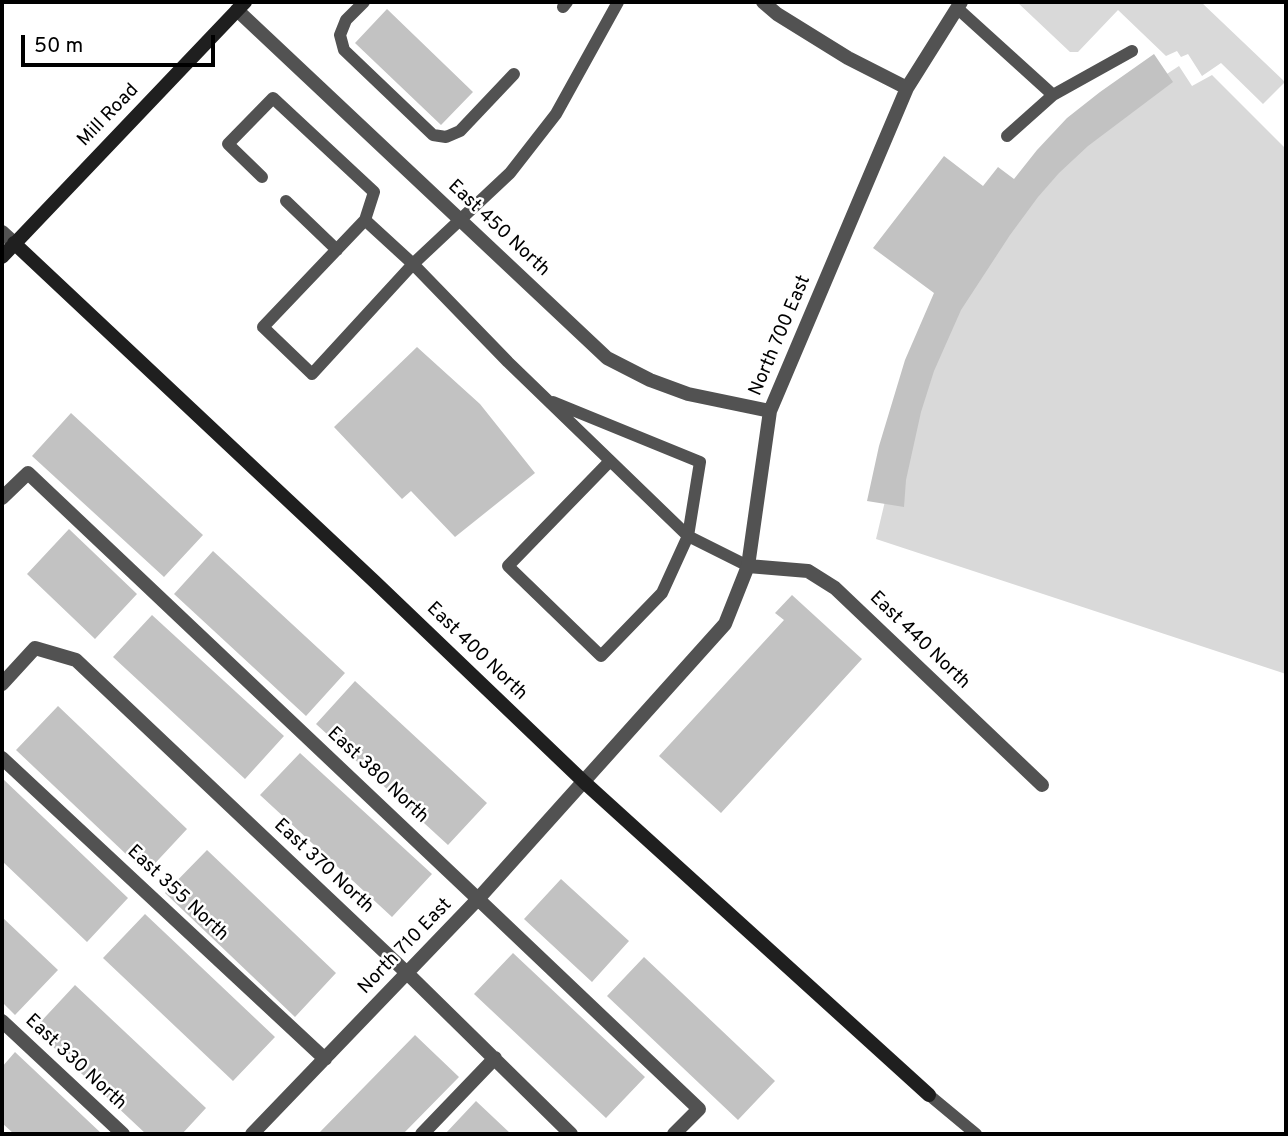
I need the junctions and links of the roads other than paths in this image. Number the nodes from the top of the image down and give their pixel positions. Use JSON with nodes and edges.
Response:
{"nodes":[{"id":1,"x":364,"y":2,"type":"edge"},
{"id":2,"x":618,"y":2,"type":"edge"},
{"id":3,"x":763,"y":2,"type":"edge"},
{"id":4,"x":959,"y":5,"type":"edge"},
{"id":5,"x":241,"y":6,"type":"edge"},
{"id":6,"x":1132,"y":51,"type":"dead end"},
{"id":7,"x":514,"y":74,"type":"dead end"},
{"id":8,"x":907,"y":88,"type":"junction"},
{"id":9,"x":1053,"y":94,"type":"junction"},
{"id":10,"x":1007,"y":136,"type":"dead end"},
{"id":11,"x":262,"y":177,"type":"dead end"},
{"id":12,"x":286,"y":201,"type":"dead end"},
{"id":13,"x":459,"y":219,"type":"junction"},
{"id":14,"x":365,"y":220,"type":"junction"},
{"id":15,"x":2,"y":232,"type":"edge"},
{"id":16,"x":13,"y":243,"type":"junction"},
{"id":17,"x":337,"y":250,"type":"junction"},
{"id":18,"x":2,"y":257,"type":"edge"},
{"id":19,"x":413,"y":264,"type":"junction"},
{"id":20,"x":546,"y":399,"type":"junction"},
{"id":21,"x":770,"y":411,"type":"junction"},
{"id":22,"x":610,"y":461,"type":"junction"},
{"id":23,"x":2,"y":498,"type":"edge"},
{"id":24,"x":688,"y":536,"type":"junction"},
{"id":25,"x":748,"y":566,"type":"junction"},
{"id":26,"x":2,"y":684,"type":"edge"},
{"id":27,"x":2,"y":758,"type":"edge"},
{"id":28,"x":584,"y":782,"type":"junction"},
{"id":29,"x":1042,"y":785,"type":"dead end"},
{"id":30,"x":478,"y":899,"type":"junction"},
{"id":31,"x":407,"y":973,"type":"junction"},
{"id":32,"x":2,"y":1021,"type":"edge"},
{"id":33,"x":495,"y":1058,"type":"junction"},
{"id":34,"x":325,"y":1059,"type":"junction"},
{"id":35,"x":929,"y":1095,"type":"joint"},
{"id":36,"x":123,"y":1134,"type":"edge"},
{"id":37,"x":252,"y":1134,"type":"edge"},
{"id":38,"x":422,"y":1134,"type":"edge"},
{"id":39,"x":571,"y":1134,"type":"edge"},
{"id":40,"x":674,"y":1134,"type":"edge"},
{"id":41,"x":976,"y":1134,"type":"edge"}],
"edges":[{"from":1,"to":7,"type":"lane"},
{"from":2,"to":13,"type":"lane"},
{"from":3,"to":8,"type":"street"},
{"from":4,"to":8,"type":"street","name":"North 700 East"},
{"from":4,"to":9,"type":"lane"},
{"from":5,"to":13,"type":"street","name":"East 450 North"},
{"from":5,"to":16,"type":"street","name":"Mill Road"},
{"from":6,"to":9,"type":"lane"},
{"from":8,"to":21,"type":"street","name":"North 700 East"},
{"from":9,"to":10,"type":"lane"},
{"from":11,"to":14,"type":"lane"},
{"from":12,"to":17,"type":"lane"},
{"from":13,"to":19,"type":"lane"},
{"from":13,"to":21,"type":"street","name":"East 450 North"},
{"from":14,"to":17,"type":"lane"},
{"from":14,"to":19,"type":"lane"},
{"from":15,"to":16,"type":"street","name":"East 400 North"},
{"from":16,"to":18,"type":"street","name":"Mill Road"},
{"from":16,"to":28,"type":"street","name":"East 400 North"},
{"from":17,"to":19,"type":"lane"},
{"from":19,"to":20,"type":"lane"},
{"from":20,"to":22,"type":"lane"},
{"from":20,"to":24,"type":"lane"},
{"from":21,"to":25,"type":"street","name":"North 700 East"},
{"from":22,"to":24,"type":"lane"},
{"from":22,"to":24,"type":"lane"},
{"from":23,"to":30,"type":"street","name":"East 380 North"},
{"from":24,"to":25,"type":"lane"},
{"from":25,"to":28,"type":"street","name":"North 700 East"},
{"from":25,"to":29,"type":"street","name":"East 440 North"},
{"from":26,"to":31,"type":"street","name":"East 370 North"},
{"from":27,"to":34,"type":"street","name":"East 355 North"},
{"from":28,"to":30,"type":"street","name":"North 710 East"},
{"from":28,"to":35,"type":"street","name":"East 400 North"},
{"from":30,"to":31,"type":"street","name":"North 710 East"},
{"from":30,"to":40,"type":"street","name":"East 380 North"},
{"from":31,"to":33,"type":"street","name":"East 370 North"},
{"from":31,"to":34,"type":"street","name":"North 710 East"},
{"from":32,"to":36,"type":"street","name":"East 330 North"},
{"from":33,"to":38,"type":"street"},
{"from":33,"to":39,"type":"street","name":"East 370 North"},
{"from":34,"to":37,"type":"street","name":"North 710 East"},
{"from":35,"to":41,"type":"lane"}]}
